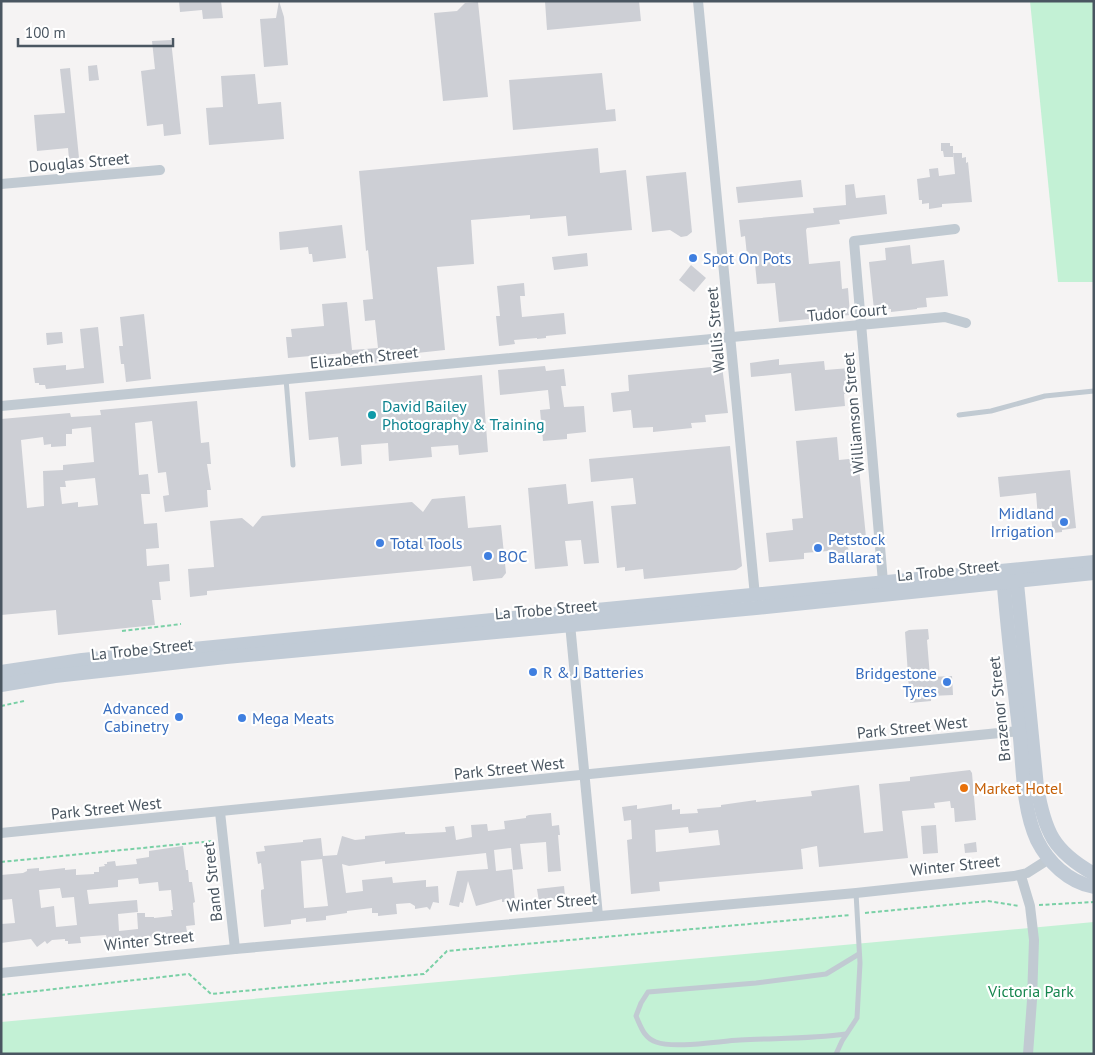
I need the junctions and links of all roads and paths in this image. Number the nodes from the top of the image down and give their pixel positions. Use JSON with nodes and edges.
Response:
{"nodes":[{"id":1,"x":698,"y":1,"type":"edge"},
{"id":2,"x":160,"y":170,"type":"dead end"},
{"id":3,"x":1,"y":184,"type":"edge"},
{"id":4,"x":955,"y":229,"type":"dead end"},
{"id":5,"x":966,"y":323,"type":"dead end"},
{"id":6,"x":860,"y":326,"type":"junction"},
{"id":7,"x":730,"y":337,"type":"junction"},
{"id":8,"x":286,"y":379,"type":"junction"},
{"id":9,"x":1094,"y":391,"type":"edge"},
{"id":10,"x":1,"y":406,"type":"edge"},
{"id":11,"x":960,"y":415,"type":"dead end"},
{"id":12,"x":293,"y":465,"type":"dead end"},
{"id":13,"x":1094,"y":562,"type":"edge"},
{"id":14,"x":1094,"y":573,"type":"edge"},
{"id":15,"x":1010,"y":576,"type":"junction"},
{"id":16,"x":883,"y":588,"type":"junction"},
{"id":17,"x":756,"y":602,"type":"junction"},
{"id":18,"x":570,"y":618,"type":"junction"},
{"id":19,"x":181,"y":624,"type":"dead end"},
{"id":20,"x":122,"y":631,"type":"dead end"},
{"id":21,"x":1,"y":672,"type":"edge"},
{"id":22,"x":1,"y":685,"type":"edge"},
{"id":23,"x":24,"y":701,"type":"dead end"},
{"id":24,"x":1,"y":706,"type":"edge"},
{"id":25,"x":1025,"y":730,"type":"junction"},
{"id":26,"x":584,"y":775,"type":"junction"},
{"id":27,"x":220,"y":812,"type":"junction"},
{"id":28,"x":1,"y":833,"type":"edge"},
{"id":29,"x":223,"y":840,"type":"junction"},
{"id":30,"x":1060,"y":848,"type":"junction"},
{"id":31,"x":1048,"y":859,"type":"junction"},
{"id":32,"x":1,"y":862,"type":"edge"},
{"id":33,"x":1094,"y":874,"type":"edge"},
{"id":34,"x":1021,"y":876,"type":"junction"},
{"id":35,"x":1094,"y":887,"type":"edge"},
{"id":36,"x":856,"y":893,"type":"junction"},
{"id":37,"x":1094,"y":902,"type":"edge"},
{"id":38,"x":1030,"y":906,"type":"junction"},
{"id":39,"x":857,"y":914,"type":"junction"},
{"id":40,"x":598,"y":916,"type":"junction"},
{"id":41,"x":235,"y":949,"type":"junction"},
{"id":42,"x":859,"y":954,"type":"junction"},
{"id":43,"x":1,"y":973,"type":"edge"},
{"id":44,"x":1,"y":995,"type":"edge"},
{"id":45,"x":846,"y":1034,"type":"junction"},
{"id":46,"x":836,"y":1054,"type":"edge"},
{"id":47,"x":1028,"y":1054,"type":"edge"}],
"edges":[{"from":1,"to":7,"type":"street","name":"Wallis Street"},
{"from":2,"to":3,"type":"street","name":"Douglas Street"},
{"from":4,"to":6,"type":"street","name":"Williamson Street"},
{"from":5,"to":6,"type":"street","name":"Tudor Court"},
{"from":6,"to":7,"type":"street","name":"Tudor Court"},
{"from":6,"to":16,"type":"street","name":"Williamson Street"},
{"from":7,"to":8,"type":"street","name":"Elizabeth Street"},
{"from":7,"to":17,"type":"street","name":"Wallis Street"},
{"from":8,"to":10,"type":"street","name":"Elizabeth Street"},
{"from":8,"to":12,"type":"lane"},
{"from":9,"to":11,"type":"lane"},
{"from":13,"to":15,"type":"main road","name":"La Trobe Street"},
{"from":14,"to":15,"type":"main road","name":"La Trobe Street"},
{"from":15,"to":16,"type":"main road","name":"La Trobe Street"},
{"from":15,"to":25,"type":"main road","name":"Brazenor Street"},
{"from":16,"to":17,"type":"main road","name":"La Trobe Street"},
{"from":17,"to":18,"type":"main road","name":"La Trobe Street"},
{"from":18,"to":21,"type":"main road","name":"La Trobe Street"},
{"from":18,"to":22,"type":"main road","name":"La Trobe Street"},
{"from":18,"to":26,"type":"street"},
{"from":19,"to":20,"type":"path"},
{"from":23,"to":24,"type":"path"},
{"from":25,"to":26,"type":"street","name":"Park Street West"},
{"from":25,"to":30,"type":"main road","name":"Brazenor Street"},
{"from":25,"to":31,"type":"main road","name":"Brazenor Street"},
{"from":26,"to":27,"type":"street","name":"Park Street West"},
{"from":26,"to":40,"type":"street"},
{"from":27,"to":28,"type":"street","name":"Park Street West"},
{"from":27,"to":29,"type":"street","name":"Band Street"},
{"from":29,"to":32,"type":"path"},
{"from":29,"to":41,"type":"street","name":"Band Street"},
{"from":30,"to":31,"type":"main road"},
{"from":30,"to":33,"type":"main road"},
{"from":31,"to":34,"type":"street","name":"Winter Street"},
{"from":31,"to":35,"type":"main road"},
{"from":34,"to":36,"type":"street","name":"Winter Street"},
{"from":34,"to":38,"type":"street"},
{"from":36,"to":39,"type":"lane"},
{"from":36,"to":40,"type":"street","name":"Winter Street"},
{"from":37,"to":38,"type":"path"},
{"from":38,"to":39,"type":"path"},
{"from":38,"to":47,"type":"street"},
{"from":39,"to":42,"type":"lane"},
{"from":39,"to":44,"type":"path"},
{"from":40,"to":41,"type":"street","name":"Winter Street"},
{"from":41,"to":43,"type":"street","name":"Winter Street"},
{"from":42,"to":45,"type":"lane"},
{"from":42,"to":45,"type":"lane"},
{"from":45,"to":46,"type":"lane"}]}
